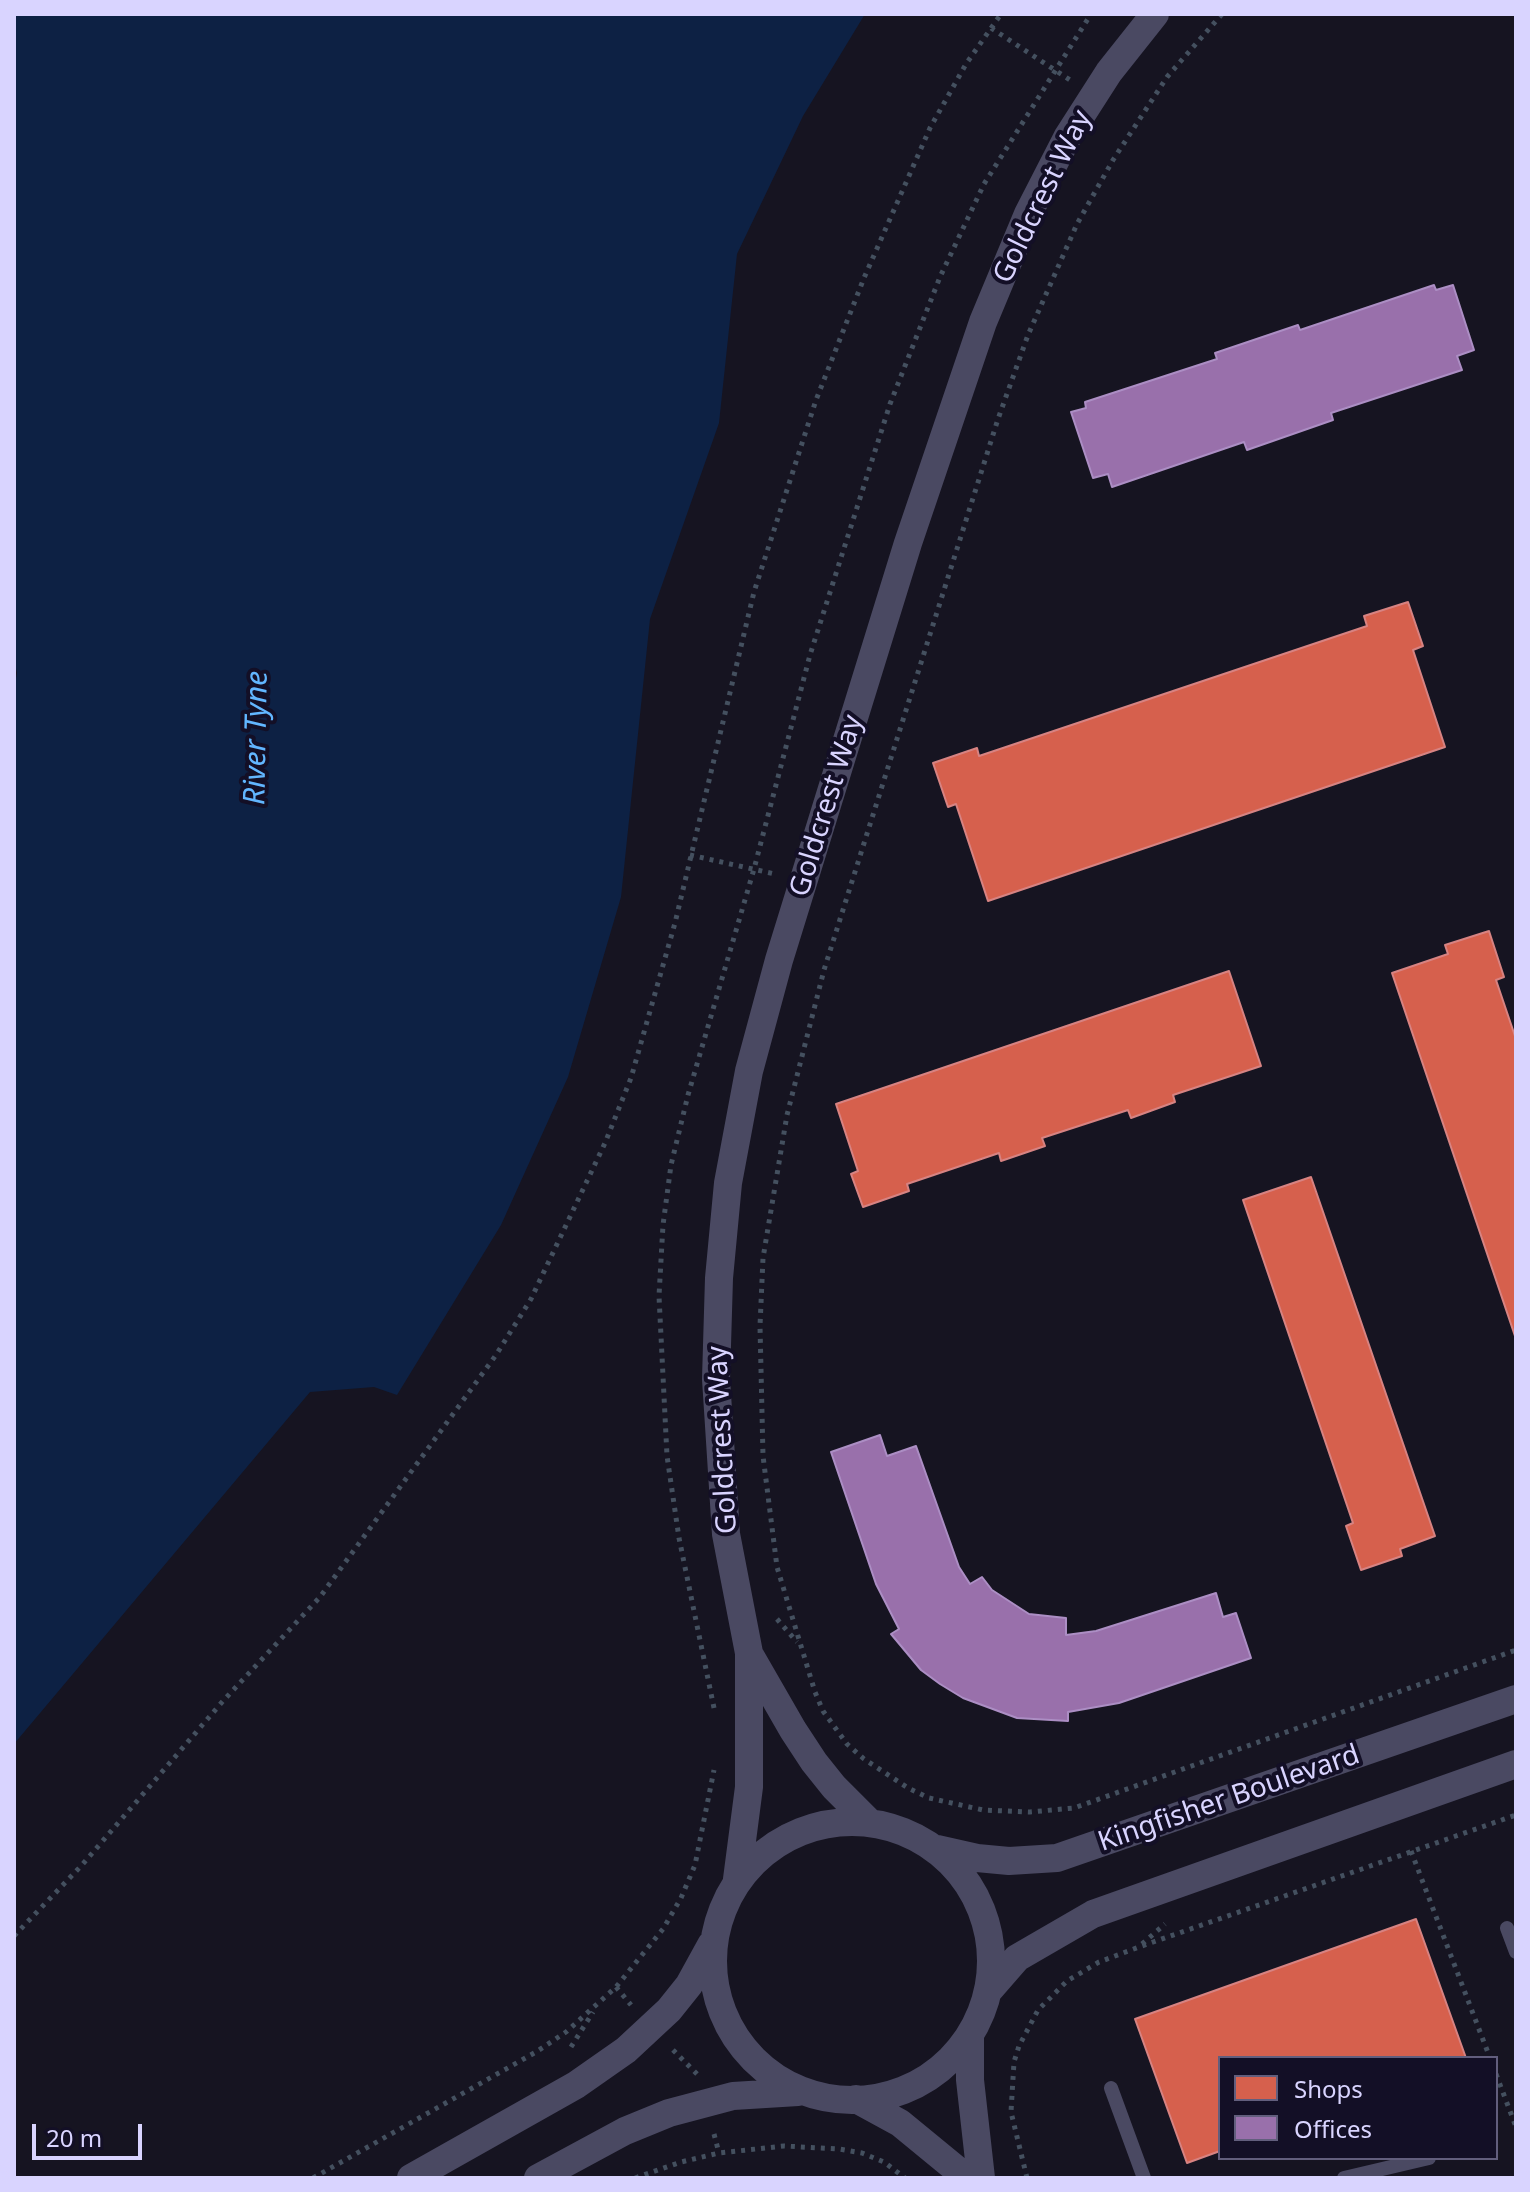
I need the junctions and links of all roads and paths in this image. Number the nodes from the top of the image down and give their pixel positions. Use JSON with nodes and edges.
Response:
{"nodes":[{"id":1,"x":1001,"y":14,"type":"edge"},
{"id":2,"x":1155,"y":14,"type":"edge"},
{"id":3,"x":1222,"y":14,"type":"edge"},
{"id":4,"x":991,"y":28,"type":"junction"},
{"id":5,"x":1094,"y":96,"type":"junction"},
{"id":6,"x":690,"y":855,"type":"junction"},
{"id":7,"x":803,"y":881,"type":"junction"},
{"id":8,"x":1516,"y":1650,"type":"edge"},
{"id":9,"x":749,"y":1653,"type":"junction"},
{"id":10,"x":709,"y":1679,"type":"dead end"},
{"id":11,"x":1516,"y":1699,"type":"edge"},
{"id":12,"x":715,"y":1721,"type":"dead end"},
{"id":13,"x":714,"y":1763,"type":"dead end"},
{"id":14,"x":1516,"y":1764,"type":"edge"},
{"id":15,"x":1516,"y":1815,"type":"edge"},
{"id":16,"x":869,"y":1822,"type":"junction"},
{"id":17,"x":936,"y":1849,"type":"junction"},
{"id":18,"x":1411,"y":1851,"type":"junction"},
{"id":19,"x":737,"y":1879,"type":"junction"},
{"id":20,"x":1507,"y":1928,"type":"dead end"},
{"id":21,"x":14,"y":1936,"type":"edge"},
{"id":22,"x":712,"y":1944,"type":"junction"},
{"id":23,"x":1516,"y":1952,"type":"edge"},
{"id":24,"x":616,"y":1987,"type":"junction"},
{"id":25,"x":990,"y":1989,"type":"junction"},
{"id":26,"x":652,"y":2029,"type":"junction"},
{"id":27,"x":970,"y":2037,"type":"junction"},
{"id":28,"x":1489,"y":2056,"type":"edge"},
{"id":29,"x":1498,"y":2079,"type":"edge"},
{"id":30,"x":1111,"y":2088,"type":"dead end"},
{"id":31,"x":803,"y":2092,"type":"junction"},
{"id":32,"x":856,"y":2099,"type":"junction"},
{"id":33,"x":706,"y":2102,"type":"junction"},
{"id":34,"x":1516,"y":2127,"type":"edge"},
{"id":35,"x":719,"y":2153,"type":"junction"},
{"id":36,"x":1420,"y":2160,"type":"edge"},
{"id":37,"x":903,"y":2176,"type":"edge"},
{"id":38,"x":313,"y":2178,"type":"edge"},
{"id":39,"x":411,"y":2178,"type":"edge"},
{"id":40,"x":538,"y":2178,"type":"edge"},
{"id":41,"x":635,"y":2178,"type":"edge"},
{"id":42,"x":967,"y":2178,"type":"edge"},
{"id":43,"x":981,"y":2178,"type":"edge"},
{"id":44,"x":1027,"y":2178,"type":"edge"},
{"id":45,"x":1144,"y":2178,"type":"edge"},
{"id":46,"x":1344,"y":2178,"type":"edge"}],
"edges":[{"from":1,"to":4,"type":"path"},
{"from":2,"to":5,"type":"street","name":"Goldcrest Way"},
{"from":3,"to":8,"type":"path"},
{"from":4,"to":5,"type":"path"},
{"from":4,"to":6,"type":"path"},
{"from":5,"to":7,"type":"street","name":"Goldcrest Way"},
{"from":6,"to":7,"type":"path"},
{"from":6,"to":21,"type":"path"},
{"from":7,"to":9,"type":"street","name":"Goldcrest Way"},
{"from":9,"to":16,"type":"street"},
{"from":9,"to":19,"type":"street"},
{"from":10,"to":12,"type":"path"},
{"from":11,"to":17,"type":"street","name":"Kingfisher Boulevard"},
{"from":13,"to":24,"type":"path"},
{"from":14,"to":25,"type":"street"},
{"from":15,"to":18,"type":"path"},
{"from":16,"to":17,"type":"street"},
{"from":16,"to":19,"type":"street"},
{"from":17,"to":25,"type":"street"},
{"from":18,"to":28,"type":"path"},
{"from":18,"to":44,"type":"path"},
{"from":19,"to":22,"type":"street"},
{"from":20,"to":23,"type":"lane"},
{"from":22,"to":26,"type":"street"},
{"from":22,"to":31,"type":"street"},
{"from":24,"to":26,"type":"path"},
{"from":24,"to":38,"type":"path"},
{"from":25,"to":27,"type":"street"},
{"from":26,"to":33,"type":"path"},
{"from":26,"to":39,"type":"street"},
{"from":27,"to":32,"type":"street"},
{"from":27,"to":43,"type":"street"},
{"from":29,"to":34,"type":"path"},
{"from":30,"to":45,"type":"lane"},
{"from":31,"to":32,"type":"street"},
{"from":31,"to":33,"type":"street"},
{"from":32,"to":42,"type":"street"},
{"from":33,"to":35,"type":"path"},
{"from":33,"to":40,"type":"street"},
{"from":35,"to":37,"type":"path"},
{"from":35,"to":41,"type":"path"},
{"from":36,"to":46,"type":"lane"}]}
